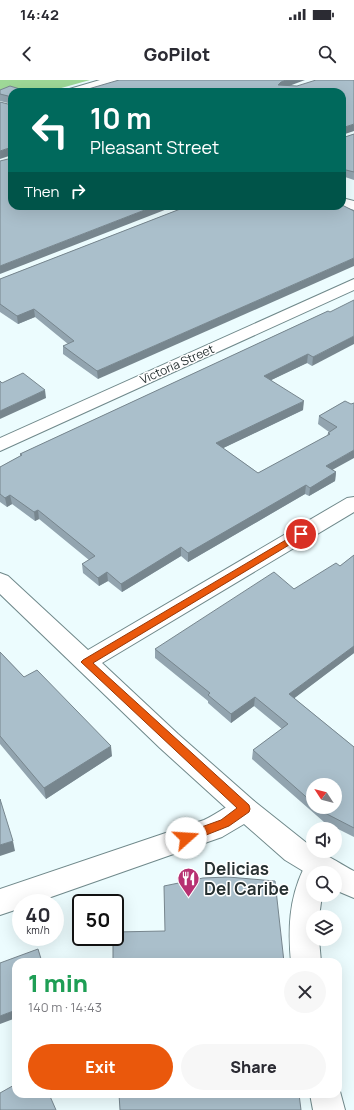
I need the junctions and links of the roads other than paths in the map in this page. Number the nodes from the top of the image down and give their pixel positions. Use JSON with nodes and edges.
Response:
{"nodes":[{"id":1,"x":112,"y":80,"type":"edge"},
{"id":2,"x":84,"y":88,"type":"edge"},
{"id":3,"x":354,"y":284,"type":"edge"},
{"id":4,"x":0,"y":445,"type":"edge"},
{"id":5,"x":354,"y":503,"type":"edge"},
{"id":6,"x":0,"y":581,"type":"edge"},
{"id":7,"x":86,"y":662,"type":"junction"},
{"id":8,"x":245,"y":809,"type":"junction"},
{"id":9,"x":312,"y":866,"type":"edge"},
{"id":10,"x":342,"y":881,"type":"edge"},
{"id":11,"x":354,"y":885,"type":"edge"},
{"id":12,"x":306,"y":897,"type":"edge"},
{"id":13,"x":0,"y":902,"type":"edge"},
{"id":14,"x":306,"y":958,"type":"edge"},
{"id":15,"x":327,"y":1098,"type":"edge"},
{"id":16,"x":329,"y":1110,"type":"edge"}],
"edges":[{"from":1,"to":2,"type":"street"},
{"from":3,"to":4,"type":"street","name":"Victoria Street"},
{"from":5,"to":7,"type":"street"},
{"from":6,"to":7,"type":"street"},
{"from":7,"to":8,"type":"street"},
{"from":8,"to":9,"type":"street"},
{"from":8,"to":13,"type":"street"},
{"from":10,"to":11,"type":"street"},
{"from":12,"to":14,"type":"street"},
{"from":15,"to":16,"type":"street"}]}
